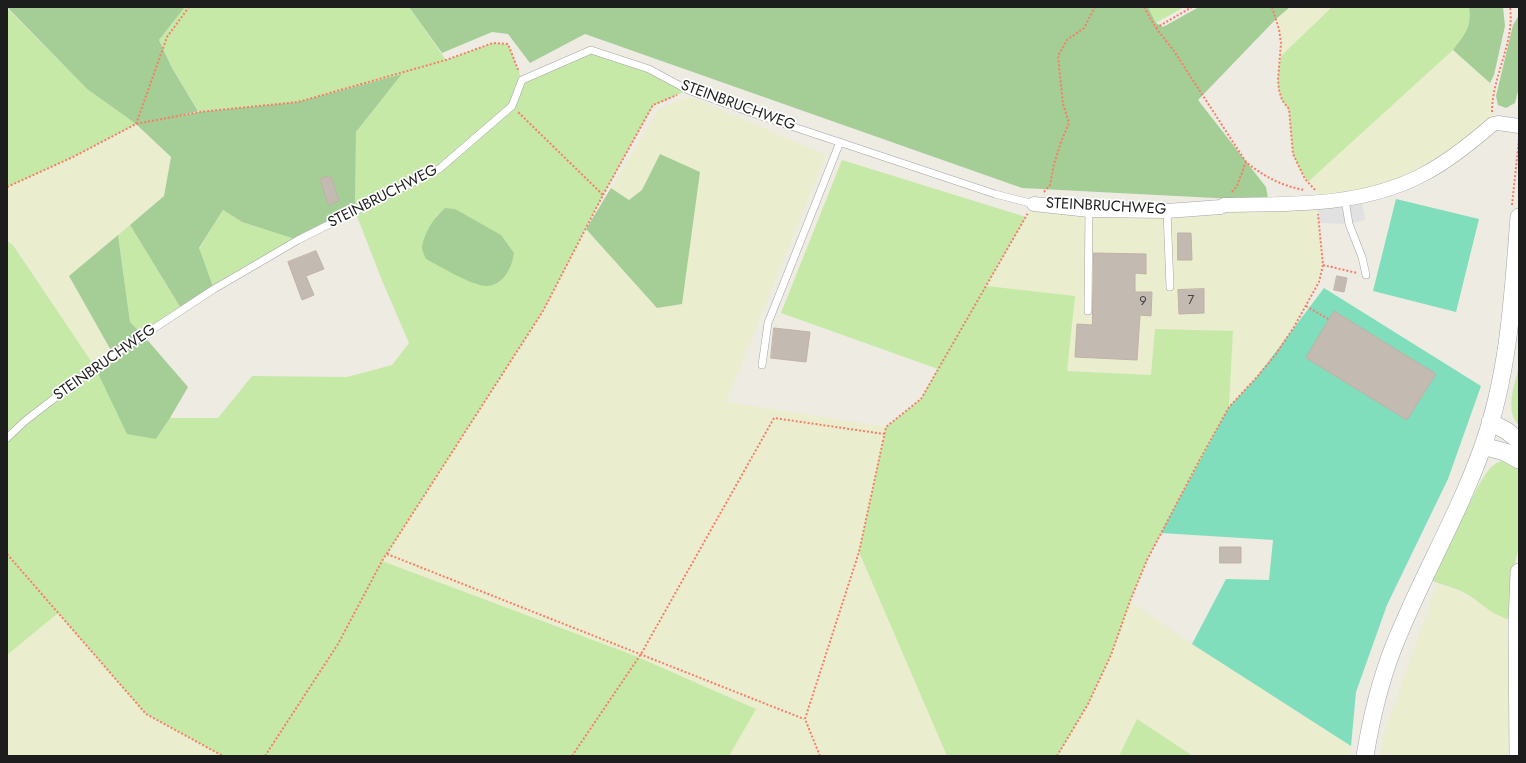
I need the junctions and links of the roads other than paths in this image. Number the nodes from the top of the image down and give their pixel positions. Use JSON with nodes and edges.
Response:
{"nodes":[{"id":1,"x":1519,"y":126,"type":"edge"},
{"id":2,"x":840,"y":142,"type":"junction"},
{"id":3,"x":1345,"y":200,"type":"junction"},
{"id":4,"x":1034,"y":204,"type":"joint"},
{"id":5,"x":1090,"y":210,"type":"junction"},
{"id":6,"x":1167,"y":211,"type":"junction"},
{"id":7,"x":1515,"y":214,"type":"edge"},
{"id":8,"x":1366,"y":275,"type":"road end"},
{"id":9,"x":1170,"y":287,"type":"dead end"},
{"id":10,"x":1088,"y":311,"type":"dead end"},
{"id":11,"x":762,"y":365,"type":"dead end"},
{"id":12,"x":1490,"y":422,"type":"junction"},
{"id":13,"x":7,"y":438,"type":"edge"},
{"id":14,"x":1519,"y":441,"type":"edge"},
{"id":15,"x":1483,"y":446,"type":"junction"},
{"id":16,"x":1519,"y":460,"type":"edge"},
{"id":17,"x":1519,"y":572,"type":"edge"},
{"id":18,"x":1365,"y":756,"type":"edge"},
{"id":19,"x":1518,"y":756,"type":"edge"}],
"edges":[{"from":1,"to":3,"type":"street","name":"STEINBRUCHWEG"},
{"from":2,"to":4,"type":"lane","name":"STEINBRUCHWEG"},
{"from":2,"to":11,"type":"lane"},
{"from":2,"to":13,"type":"lane","name":"STEINBRUCHWEG"},
{"from":3,"to":6,"type":"street","name":"STEINBRUCHWEG"},
{"from":3,"to":8,"type":"lane"},
{"from":4,"to":5,"type":"street","name":"STEINBRUCHWEG"},
{"from":5,"to":6,"type":"street","name":"STEINBRUCHWEG"},
{"from":5,"to":10,"type":"lane"},
{"from":6,"to":9,"type":"lane"},
{"from":7,"to":12,"type":"street"},
{"from":12,"to":14,"type":"street"},
{"from":12,"to":15,"type":"street"},
{"from":15,"to":16,"type":"street"},
{"from":15,"to":18,"type":"street"},
{"from":17,"to":19,"type":"street"}]}
